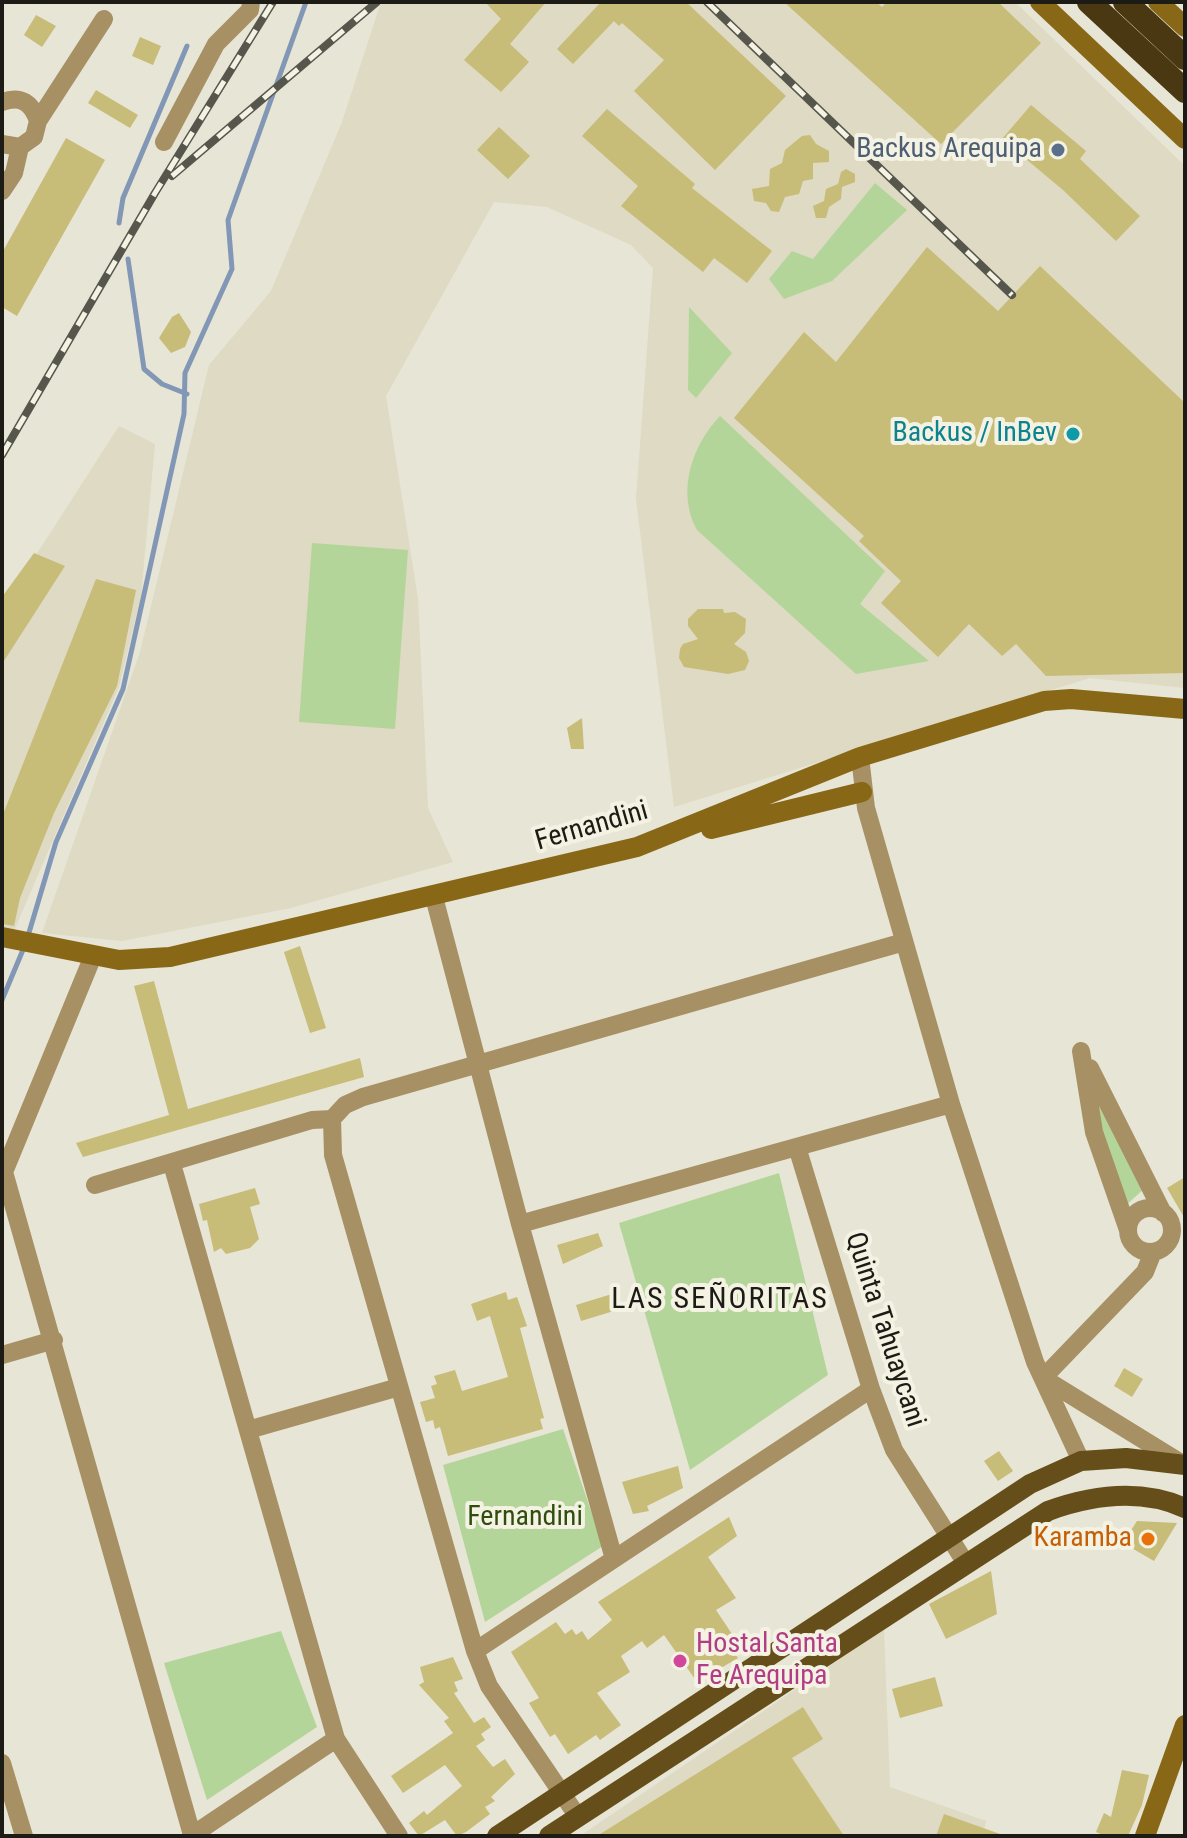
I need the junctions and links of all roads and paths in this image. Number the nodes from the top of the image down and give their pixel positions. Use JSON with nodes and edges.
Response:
{"nodes":[{"id":1,"x":251,"y":2,"type":"edge"},
{"id":2,"x":1040,"y":2,"type":"edge"},
{"id":3,"x":1089,"y":2,"type":"edge"},
{"id":4,"x":1125,"y":2,"type":"edge"},
{"id":5,"x":1158,"y":2,"type":"edge"},
{"id":6,"x":104,"y":19,"type":"dead end"},
{"id":7,"x":1185,"y":27,"type":"edge"},
{"id":8,"x":1185,"y":58,"type":"edge"},
{"id":9,"x":1185,"y":91,"type":"edge"},
{"id":10,"x":2,"y":102,"type":"edge"},
{"id":11,"x":38,"y":121,"type":"junction"},
{"id":12,"x":1185,"y":139,"type":"edge"},
{"id":13,"x":164,"y":142,"type":"dead end"},
{"id":14,"x":11,"y":145,"type":"edge"},
{"id":15,"x":2,"y":191,"type":"edge"},
{"id":16,"x":1185,"y":709,"type":"edge"},
{"id":17,"x":860,"y":757,"type":"junction"},
{"id":18,"x":862,"y":792,"type":"junction"},
{"id":19,"x":637,"y":847,"type":"junction"},
{"id":20,"x":434,"y":897,"type":"junction"},
{"id":21,"x":7,"y":938,"type":"edge"},
{"id":22,"x":904,"y":942,"type":"junction"},
{"id":23,"x":93,"y":956,"type":"junction"},
{"id":24,"x":479,"y":1064,"type":"junction"},
{"id":25,"x":951,"y":1104,"type":"junction"},
{"id":26,"x":332,"y":1119,"type":"junction"},
{"id":27,"x":797,"y":1147,"type":"junction"},
{"id":28,"x":172,"y":1164,"type":"junction"},
{"id":29,"x":95,"y":1185,"type":"dead end"},
{"id":30,"x":8,"y":1211,"type":"edge"},
{"id":31,"x":1163,"y":1213,"type":"junction"},
{"id":32,"x":520,"y":1224,"type":"junction"},
{"id":33,"x":1128,"y":1230,"type":"junction"},
{"id":34,"x":1153,"y":1252,"type":"junction"},
{"id":35,"x":54,"y":1340,"type":"junction"},
{"id":36,"x":2,"y":1355,"type":"edge"},
{"id":37,"x":1043,"y":1378,"type":"junction"},
{"id":38,"x":399,"y":1387,"type":"junction"},
{"id":39,"x":871,"y":1389,"type":"junction"},
{"id":40,"x":248,"y":1430,"type":"junction"},
{"id":41,"x":1081,"y":1461,"type":"junction"},
{"id":42,"x":1183,"y":1464,"type":"edge"},
{"id":43,"x":1185,"y":1508,"type":"edge"},
{"id":44,"x":949,"y":1536,"type":"junction"},
{"id":45,"x":614,"y":1559,"type":"junction"},
{"id":46,"x":965,"y":1562,"type":"junction"},
{"id":47,"x":475,"y":1651,"type":"junction"},
{"id":48,"x":1185,"y":1725,"type":"edge"},
{"id":49,"x":336,"y":1739,"type":"junction"},
{"id":50,"x":2,"y":1763,"type":"edge"},
{"id":51,"x":563,"y":1793,"type":"junction"},
{"id":52,"x":578,"y":1817,"type":"junction"},
{"id":53,"x":24,"y":1836,"type":"edge"},
{"id":54,"x":192,"y":1836,"type":"edge"},
{"id":55,"x":399,"y":1836,"type":"edge"},
{"id":56,"x":497,"y":1836,"type":"edge"},
{"id":57,"x":549,"y":1836,"type":"edge"},
{"id":58,"x":1145,"y":1836,"type":"edge"}],
"edges":[{"from":1,"to":13,"type":"street"},
{"from":2,"to":12,"type":"street"},
{"from":3,"to":9,"type":"highway"},
{"from":4,"to":8,"type":"highway"},
{"from":5,"to":7,"type":"street"},
{"from":6,"to":11,"type":"street"},
{"from":10,"to":11,"type":"street"},
{"from":11,"to":14,"type":"street"},
{"from":14,"to":15,"type":"street"},
{"from":16,"to":17,"type":"street","name":"Fernandini"},
{"from":17,"to":18,"type":"street"},
{"from":17,"to":19,"type":"street","name":"Fernandini"},
{"from":18,"to":19,"type":"street"},
{"from":18,"to":22,"type":"street"},
{"from":19,"to":20,"type":"street","name":"Fernandini"},
{"from":20,"to":23,"type":"street","name":"Fernandini"},
{"from":20,"to":24,"type":"street"},
{"from":21,"to":23,"type":"street","name":"Fernandini"},
{"from":22,"to":24,"type":"street"},
{"from":22,"to":25,"type":"street"},
{"from":23,"to":30,"type":"street"},
{"from":24,"to":26,"type":"street"},
{"from":24,"to":32,"type":"street"},
{"from":25,"to":27,"type":"street"},
{"from":25,"to":37,"type":"street"},
{"from":26,"to":28,"type":"street"},
{"from":26,"to":38,"type":"street"},
{"from":27,"to":32,"type":"street"},
{"from":27,"to":39,"type":"street","name":"Quinta Tahuaycani"},
{"from":28,"to":29,"type":"street"},
{"from":28,"to":40,"type":"street"},
{"from":30,"to":35,"type":"street"},
{"from":31,"to":33,"type":"street"},
{"from":31,"to":33,"type":"street"},
{"from":31,"to":34,"type":"street"},
{"from":32,"to":45,"type":"street"},
{"from":33,"to":34,"type":"street"},
{"from":34,"to":37,"type":"street"},
{"from":35,"to":36,"type":"street"},
{"from":35,"to":54,"type":"street"},
{"from":37,"to":41,"type":"street"},
{"from":37,"to":42,"type":"street"},
{"from":38,"to":40,"type":"street"},
{"from":38,"to":47,"type":"street"},
{"from":39,"to":44,"type":"street","name":"Quinta Tahuaycani"},
{"from":39,"to":45,"type":"street"},
{"from":40,"to":49,"type":"street"},
{"from":41,"to":42,"type":"main road"},
{"from":41,"to":44,"type":"main road"},
{"from":43,"to":46,"type":"main road"},
{"from":44,"to":46,"type":"street","name":"Quinta Tahuaycani"},
{"from":44,"to":51,"type":"main road"},
{"from":45,"to":47,"type":"street"},
{"from":46,"to":52,"type":"main road"},
{"from":47,"to":51,"type":"street"},
{"from":48,"to":58,"type":"street"},
{"from":49,"to":54,"type":"street"},
{"from":49,"to":55,"type":"street"},
{"from":50,"to":53,"type":"street"},
{"from":51,"to":52,"type":"street"},
{"from":51,"to":56,"type":"main road"},
{"from":52,"to":57,"type":"main road"}]}
